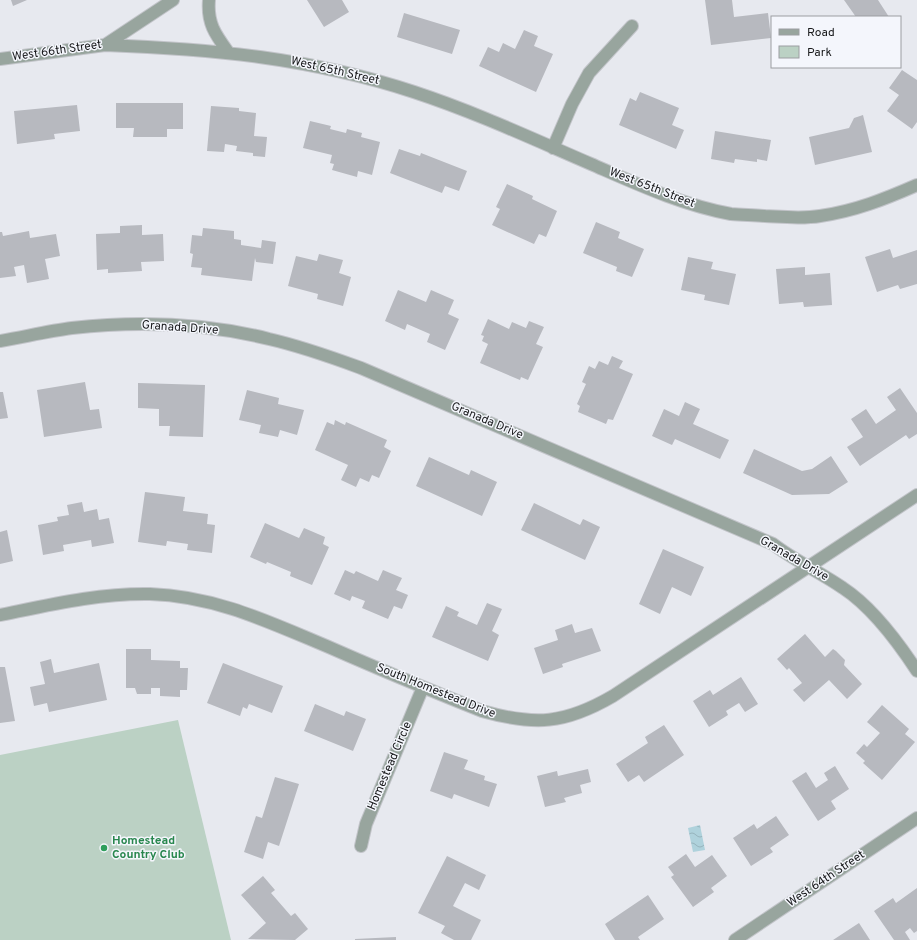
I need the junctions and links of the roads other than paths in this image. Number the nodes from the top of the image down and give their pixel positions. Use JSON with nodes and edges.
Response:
{"nodes":[{"id":1,"x":173,"y":0,"type":"edge"},
{"id":2,"x":209,"y":0,"type":"edge"},
{"id":3,"x":632,"y":26,"type":"dead end"},
{"id":4,"x":105,"y":45,"type":"junction"},
{"id":5,"x":228,"y":52,"type":"junction"},
{"id":6,"x":0,"y":59,"type":"edge"},
{"id":7,"x":553,"y":148,"type":"junction"},
{"id":8,"x":917,"y":185,"type":"edge"},
{"id":9,"x":0,"y":341,"type":"edge"},
{"id":10,"x":917,"y":495,"type":"edge"},
{"id":11,"x":810,"y":566,"type":"junction"},
{"id":12,"x":0,"y":615,"type":"edge"},
{"id":13,"x":917,"y":670,"type":"edge"},
{"id":14,"x":423,"y":687,"type":"junction"},
{"id":15,"x":917,"y":818,"type":"edge"},
{"id":16,"x":361,"y":846,"type":"dead end"},
{"id":17,"x":735,"y":940,"type":"edge"}],
"edges":[{"from":1,"to":4,"type":"street","name":"West 66th Street"},
{"from":2,"to":5,"type":"street"},
{"from":3,"to":7,"type":"street"},
{"from":4,"to":5,"type":"street","name":"West 65th Street"},
{"from":4,"to":6,"type":"street","name":"West 66th Street"},
{"from":5,"to":7,"type":"street","name":"West 65th Street"},
{"from":7,"to":8,"type":"street","name":"West 65th Street"},
{"from":9,"to":11,"type":"street","name":"Granada Drive"},
{"from":10,"to":11,"type":"street","name":"South Homestead Drive"},
{"from":11,"to":13,"type":"street","name":"Granada Drive"},
{"from":11,"to":14,"type":"street","name":"South Homestead Drive"},
{"from":12,"to":14,"type":"street","name":"South Homestead Drive"},
{"from":14,"to":16,"type":"street","name":"Homestead Circle"},
{"from":15,"to":17,"type":"street","name":"West 64th Street"}]}
